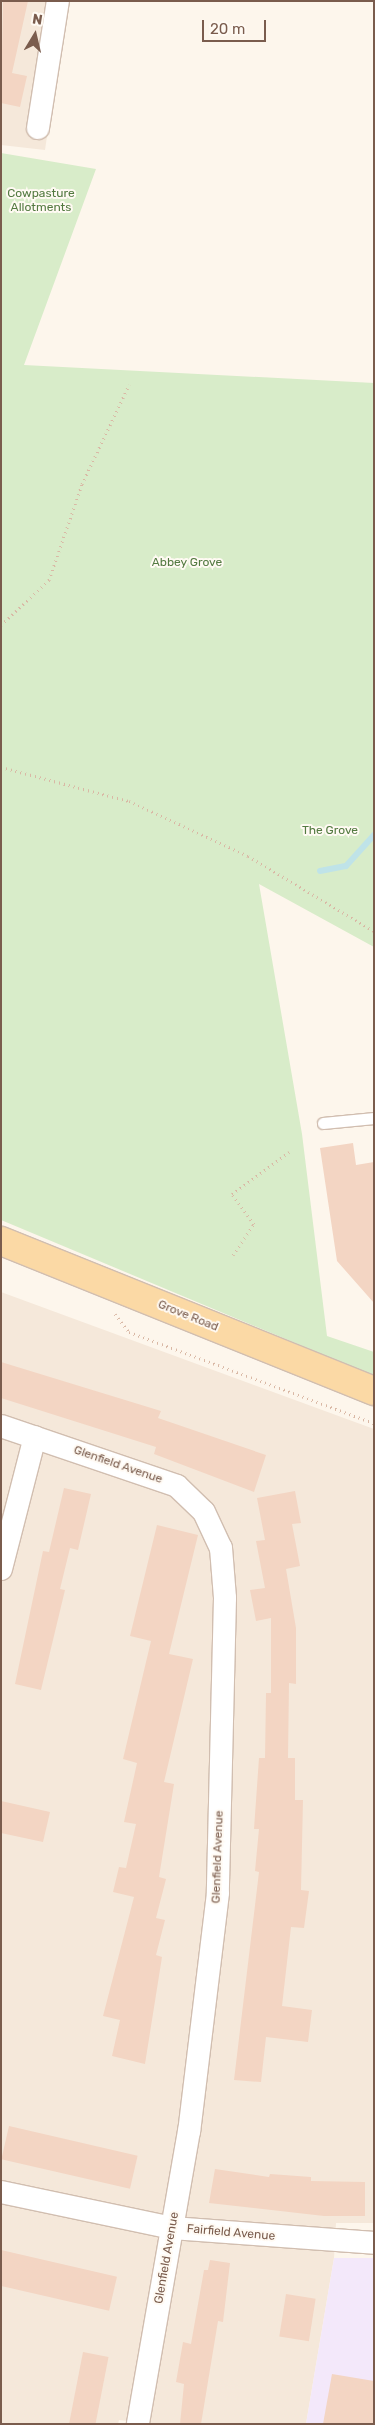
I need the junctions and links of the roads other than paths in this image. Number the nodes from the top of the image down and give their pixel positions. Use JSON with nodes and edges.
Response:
{"nodes":[{"id":1,"x":58,"y":1,"type":"edge"},
{"id":2,"x":38,"y":128,"type":"dead end"},
{"id":3,"x":374,"y":1118,"type":"edge"},
{"id":4,"x":323,"y":1123,"type":"dead end"},
{"id":5,"x":1,"y":1241,"type":"edge"},
{"id":6,"x":374,"y":1391,"type":"edge"},
{"id":7,"x":1,"y":1426,"type":"edge"},
{"id":8,"x":35,"y":1437,"type":"junction"},
{"id":9,"x":1,"y":1569,"type":"edge"},
{"id":10,"x":1,"y":2192,"type":"edge"},
{"id":11,"x":172,"y":2228,"type":"junction"},
{"id":12,"x":374,"y":2242,"type":"edge"},
{"id":13,"x":138,"y":2424,"type":"edge"}],
"edges":[{"from":1,"to":2,"type":"street"},
{"from":3,"to":4,"type":"lane"},
{"from":5,"to":6,"type":"main road","name":"Grove Road"},
{"from":7,"to":8,"type":"street","name":"Glenfield Avenue"},
{"from":8,"to":9,"type":"street"},
{"from":8,"to":11,"type":"street","name":"Glenfield Avenue"},
{"from":10,"to":11,"type":"street","name":"Fairfield Avenue"},
{"from":11,"to":12,"type":"street","name":"Fairfield Avenue"},
{"from":11,"to":13,"type":"street","name":"Glenfield Avenue"}]}
